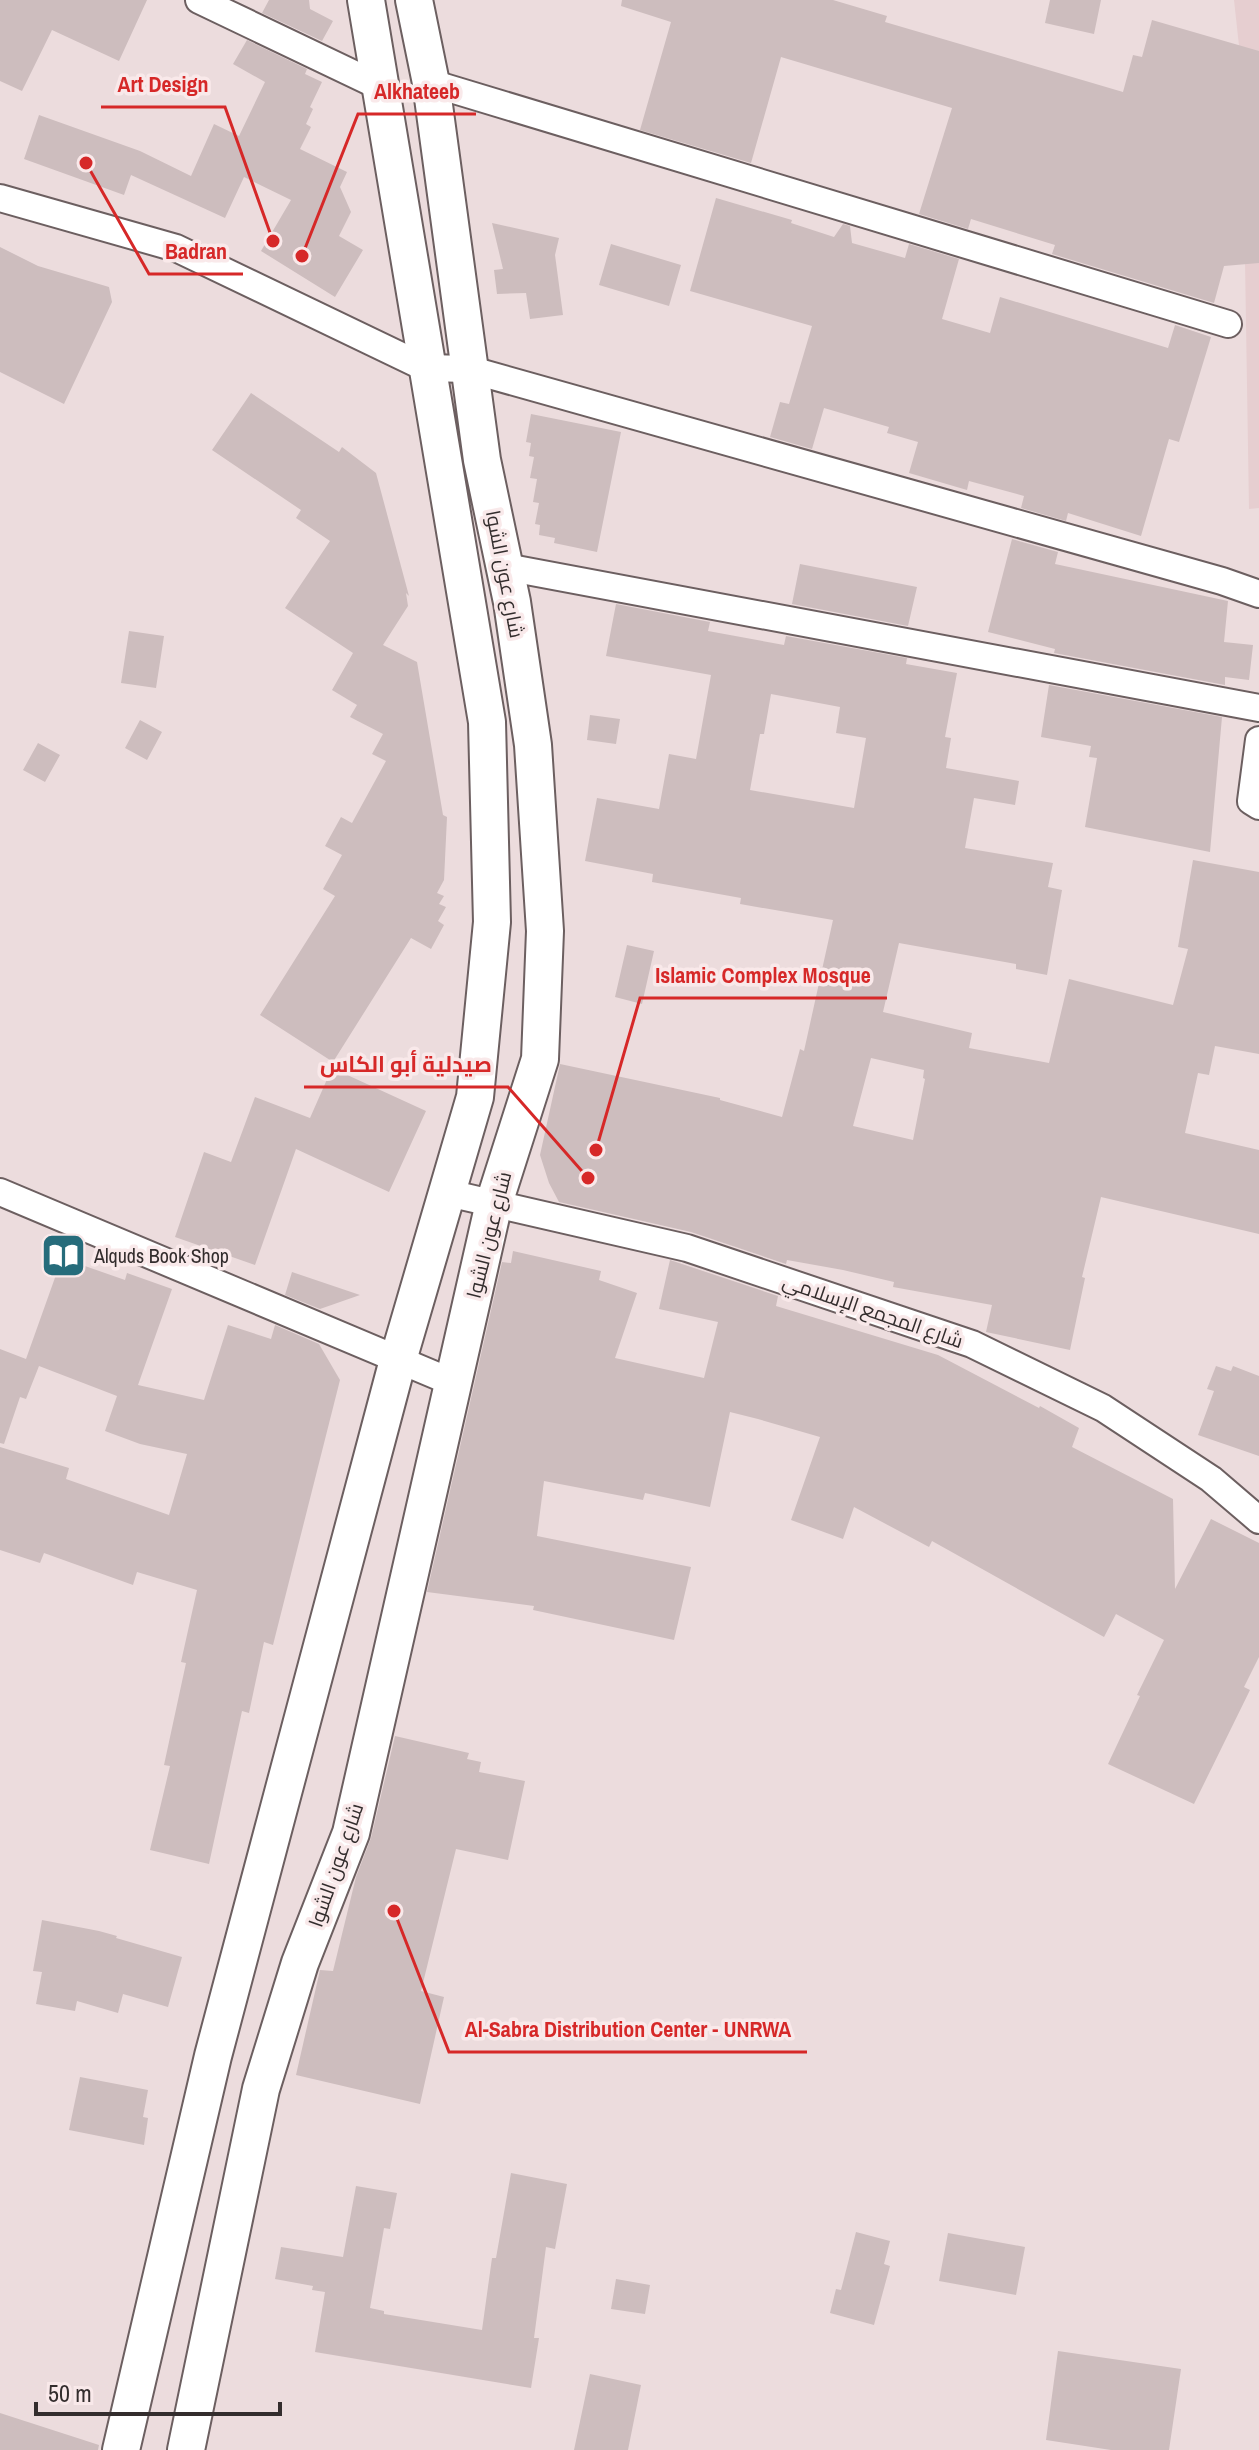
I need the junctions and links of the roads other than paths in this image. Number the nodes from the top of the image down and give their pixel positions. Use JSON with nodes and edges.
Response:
{"nodes":[{"id":1,"x":199,"y":0,"type":"edge"},
{"id":2,"x":366,"y":0,"type":"edge"},
{"id":3,"x":414,"y":0,"type":"edge"},
{"id":4,"x":431,"y":83,"type":"junction"},
{"id":5,"x":381,"y":87,"type":"junction"},
{"id":6,"x":2,"y":192,"type":"edge"},
{"id":7,"x":1228,"y":324,"type":"dead end"},
{"id":8,"x":426,"y":368,"type":"junction"},
{"id":9,"x":468,"y":369,"type":"junction"},
{"id":10,"x":505,"y":567,"type":"junction"},
{"id":11,"x":1259,"y":594,"type":"edge"},
{"id":12,"x":1259,"y":708,"type":"edge"},
{"id":13,"x":1259,"y":740,"type":"edge"},
{"id":14,"x":1259,"y":806,"type":"edge"},
{"id":15,"x":0,"y":1192,"type":"edge"},
{"id":16,"x":448,"y":1193,"type":"junction"},
{"id":17,"x":494,"y":1203,"type":"junction"},
{"id":18,"x":398,"y":1360,"type":"junction"},
{"id":19,"x":454,"y":1383,"type":"junction"},
{"id":20,"x":1259,"y":1520,"type":"edge"},
{"id":21,"x":121,"y":2450,"type":"edge"},
{"id":22,"x":186,"y":2450,"type":"edge"}],
"edges":[{"from":1,"to":5,"type":"street"},
{"from":2,"to":5,"type":"main road","name":"شارع عون الشوا"},
{"from":3,"to":4,"type":"main road","name":"شارع عون الشوا"},
{"from":4,"to":7,"type":"street"},
{"from":4,"to":9,"type":"main road","name":"شارع عون الشوا"},
{"from":5,"to":8,"type":"main road","name":"شارع عون الشوا"},
{"from":6,"to":8,"type":"street"},
{"from":8,"to":9,"type":"street"},
{"from":8,"to":16,"type":"main road","name":"شارع عون الشوا"},
{"from":9,"to":10,"type":"main road","name":"شارع عون الشوا"},
{"from":9,"to":11,"type":"street"},
{"from":10,"to":12,"type":"street"},
{"from":10,"to":17,"type":"main road","name":"شارع عون الشوا"},
{"from":13,"to":14,"type":"street"},
{"from":15,"to":18,"type":"street"},
{"from":16,"to":17,"type":"street","name":"شارع المجمع الإسلامي"},
{"from":16,"to":18,"type":"main road","name":"شارع عون الشوا"},
{"from":17,"to":19,"type":"main road","name":"شارع عون الشوا"},
{"from":17,"to":20,"type":"street","name":"شارع المجمع الإسلامي"},
{"from":18,"to":19,"type":"street"},
{"from":18,"to":21,"type":"main road","name":"شارع عون الشوا"},
{"from":19,"to":22,"type":"main road","name":"شارع عون الشوا"}]}
